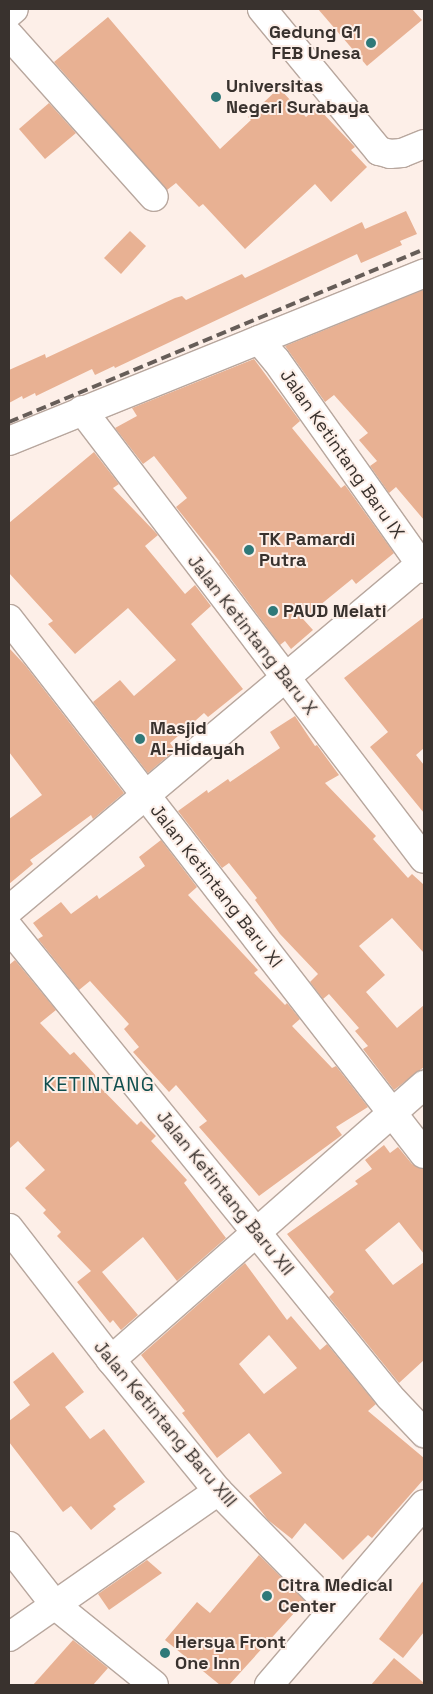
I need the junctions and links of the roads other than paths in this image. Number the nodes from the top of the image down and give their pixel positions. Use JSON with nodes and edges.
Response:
{"nodes":[{"id":1,"x":14,"y":9,"type":"edge"},
{"id":2,"x":262,"y":9,"type":"edge"},
{"id":3,"x":9,"y":13,"type":"edge"},
{"id":4,"x":9,"y":35,"type":"edge"},
{"id":5,"x":424,"y":144,"type":"edge"},
{"id":6,"x":154,"y":197,"type":"dead end"},
{"id":7,"x":424,"y":273,"type":"edge"},
{"id":8,"x":259,"y":340,"type":"junction"},
{"id":9,"x":82,"y":410,"type":"junction"},
{"id":10,"x":9,"y":441,"type":"edge"},
{"id":11,"x":423,"y":565,"type":"edge"},
{"id":12,"x":9,"y":619,"type":"edge"},
{"id":13,"x":285,"y":678,"type":"junction"},
{"id":14,"x":145,"y":795,"type":"junction"},
{"id":15,"x":424,"y":859,"type":"edge"},
{"id":16,"x":9,"y":910,"type":"edge"},
{"id":17,"x":9,"y":928,"type":"edge"},
{"id":18,"x":424,"y":1085,"type":"edge"},
{"id":19,"x":392,"y":1113,"type":"junction"},
{"id":20,"x":424,"y":1154,"type":"edge"},
{"id":21,"x":9,"y":1228,"type":"edge"},
{"id":22,"x":256,"y":1232,"type":"junction"},
{"id":23,"x":111,"y":1360,"type":"junction"},
{"id":24,"x":424,"y":1433,"type":"edge"},
{"id":25,"x":218,"y":1491,"type":"junction"},
{"id":26,"x":424,"y":1504,"type":"edge"},
{"id":27,"x":9,"y":1546,"type":"edge"},
{"id":28,"x":55,"y":1605,"type":"junction"},
{"id":29,"x":334,"y":1609,"type":"junction"},
{"id":30,"x":9,"y":1637,"type":"edge"},
{"id":31,"x":154,"y":1685,"type":"edge"},
{"id":32,"x":269,"y":1685,"type":"edge"}],
"edges":[{"from":1,"to":3,"type":"street"},
{"from":2,"to":5,"type":"street"},
{"from":4,"to":6,"type":"street"},
{"from":7,"to":8,"type":"street"},
{"from":8,"to":9,"type":"street"},
{"from":8,"to":11,"type":"street","name":"Jalan Ketintang Baru IX"},
{"from":9,"to":10,"type":"street"},
{"from":9,"to":13,"type":"street","name":"Jalan Ketintang Baru X"},
{"from":11,"to":13,"type":"street"},
{"from":12,"to":14,"type":"street","name":"Jalan Ketintang Baru XI"},
{"from":13,"to":14,"type":"street"},
{"from":13,"to":15,"type":"street","name":"Jalan Ketintang Baru X"},
{"from":14,"to":16,"type":"street"},
{"from":14,"to":19,"type":"street","name":"Jalan Ketintang Baru XI"},
{"from":17,"to":22,"type":"street","name":"Jalan Ketintang Baru XII"},
{"from":18,"to":19,"type":"street"},
{"from":19,"to":20,"type":"street","name":"Jalan Ketintang Baru XI"},
{"from":19,"to":22,"type":"street"},
{"from":21,"to":23,"type":"street","name":"Jalan Ketintang Baru XIII"},
{"from":22,"to":23,"type":"street"},
{"from":22,"to":24,"type":"street","name":"Jalan Ketintang Baru XII"},
{"from":23,"to":25,"type":"street","name":"Jalan Ketintang Baru XIII"},
{"from":25,"to":28,"type":"street"},
{"from":25,"to":29,"type":"street","name":"Jalan Ketintang Baru XIII"},
{"from":26,"to":29,"type":"street"},
{"from":27,"to":28,"type":"street"},
{"from":28,"to":30,"type":"street"},
{"from":28,"to":31,"type":"street"},
{"from":29,"to":32,"type":"street"}]}
